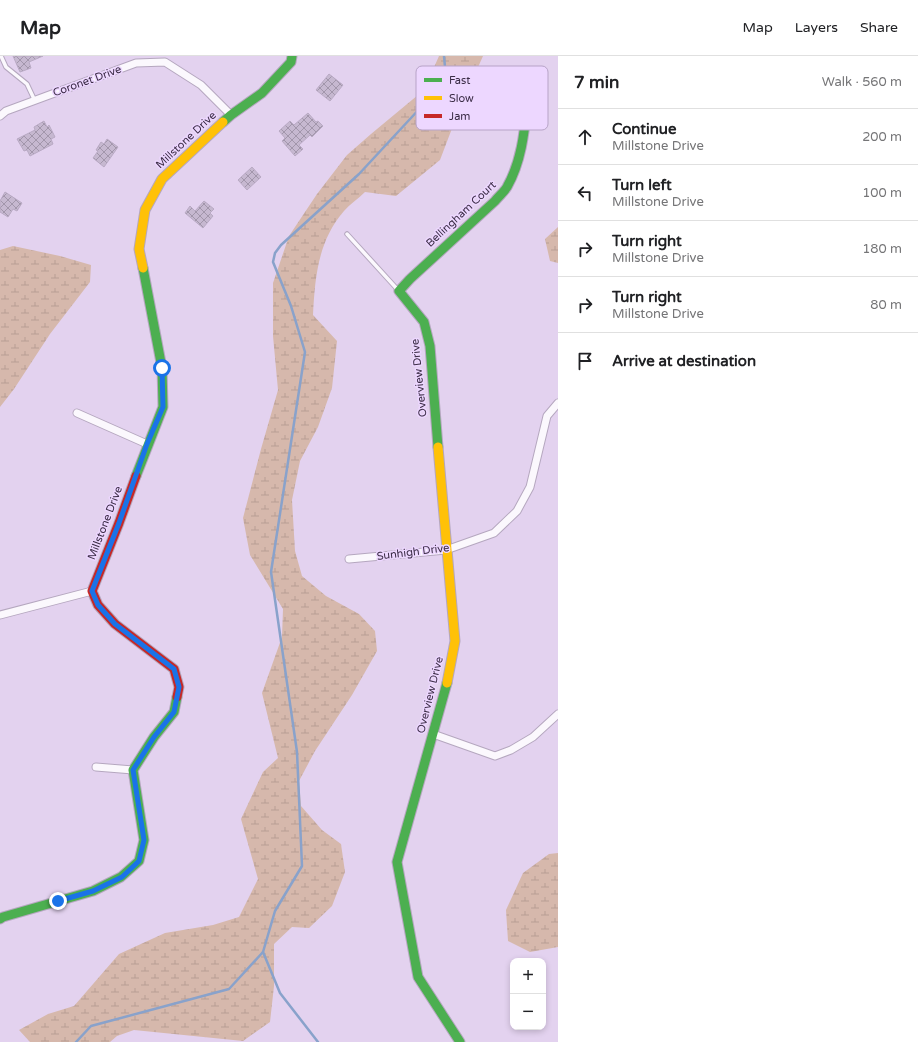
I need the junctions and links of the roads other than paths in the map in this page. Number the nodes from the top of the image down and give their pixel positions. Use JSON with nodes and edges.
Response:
{"nodes":[{"id":1,"x":2,"y":56,"type":"edge"},
{"id":2,"x":292,"y":56,"type":"edge"},
{"id":3,"x":35,"y":101,"type":"junction"},
{"id":4,"x":231,"y":115,"type":"junction"},
{"id":5,"x":0,"y":116,"type":"edge"},
{"id":6,"x":523,"y":130,"type":"edge"},
{"id":7,"x":347,"y":234,"type":"dead end"},
{"id":8,"x":399,"y":291,"type":"junction"},
{"id":9,"x":558,"y":403,"type":"edge"},
{"id":10,"x":77,"y":413,"type":"dead end"},
{"id":11,"x":147,"y":444,"type":"junction"},
{"id":12,"x":446,"y":550,"type":"junction"},
{"id":13,"x":350,"y":559,"type":"dead end"},
{"id":14,"x":92,"y":591,"type":"junction"},
{"id":15,"x":0,"y":615,"type":"edge"},
{"id":16,"x":558,"y":714,"type":"edge"},
{"id":17,"x":433,"y":734,"type":"junction"},
{"id":18,"x":96,"y":767,"type":"dead end"},
{"id":19,"x":133,"y":770,"type":"junction"},
{"id":20,"x":0,"y":919,"type":"edge"},
{"id":21,"x":460,"y":1042,"type":"edge"}],
"edges":[{"from":1,"to":3,"type":"lane"},
{"from":2,"to":4,"type":"street","name":"Millstone Drive"},
{"from":3,"to":4,"type":"street","name":"Coronet Drive"},
{"from":3,"to":5,"type":"street","name":"Coronet Drive"},
{"from":4,"to":11,"type":"street","name":"Millstone Drive"},
{"from":6,"to":8,"type":"street","name":"Bellingham Court"},
{"from":7,"to":8,"type":"lane"},
{"from":8,"to":12,"type":"street","name":"Overview Drive"},
{"from":9,"to":12,"type":"street","name":"Sunhigh Drive"},
{"from":10,"to":11,"type":"street"},
{"from":11,"to":14,"type":"street","name":"Millstone Drive"},
{"from":12,"to":13,"type":"street","name":"Sunhigh Drive"},
{"from":12,"to":17,"type":"street","name":"Overview Drive"},
{"from":14,"to":15,"type":"street"},
{"from":14,"to":19,"type":"street"},
{"from":16,"to":17,"type":"street"},
{"from":17,"to":21,"type":"street","name":"Overview Drive"},
{"from":18,"to":19,"type":"street"},
{"from":19,"to":20,"type":"street"}]}
